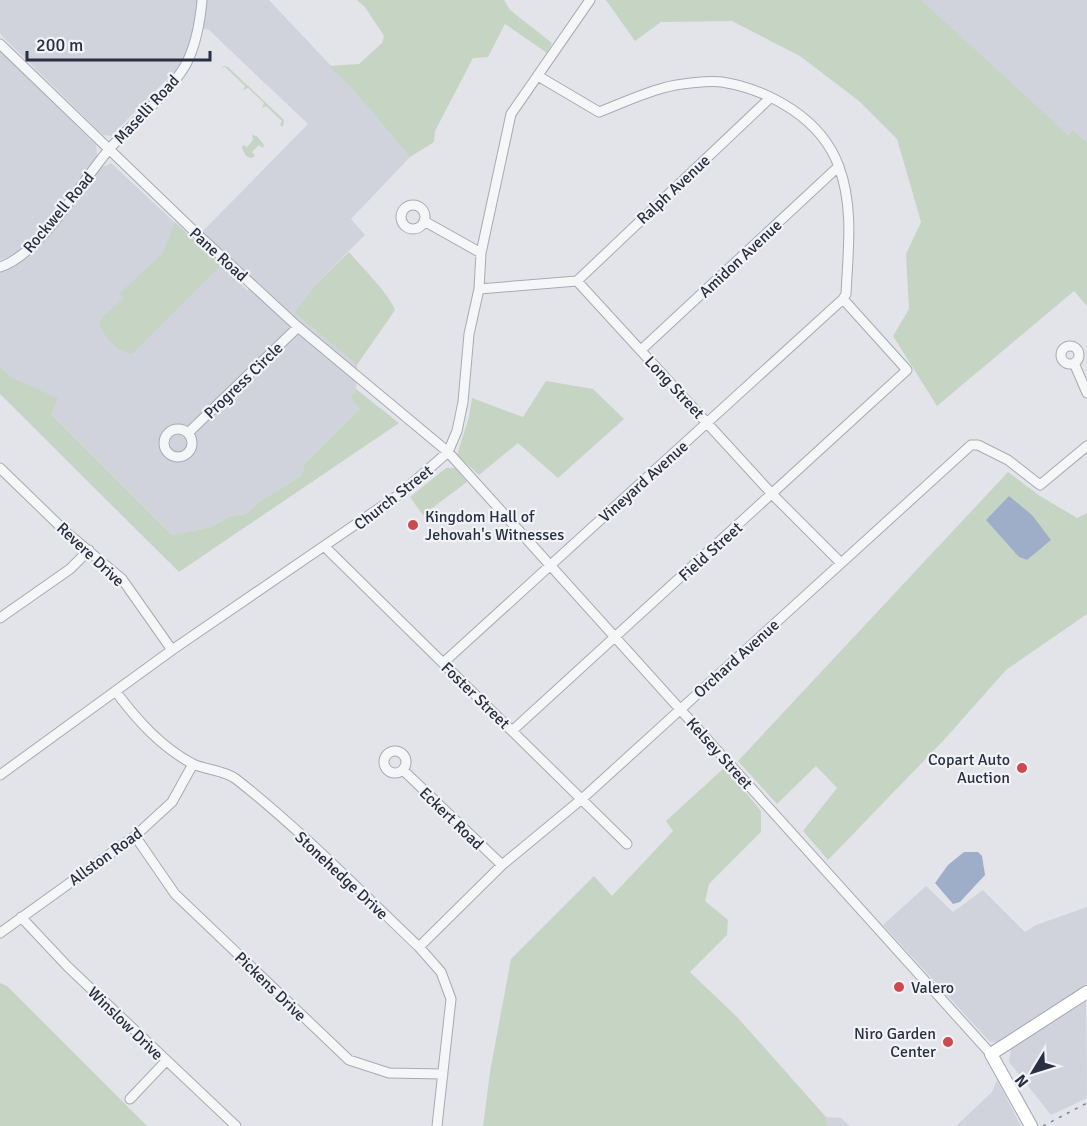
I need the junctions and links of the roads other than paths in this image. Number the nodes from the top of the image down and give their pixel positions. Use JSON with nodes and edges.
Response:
{"nodes":[{"id":1,"x":202,"y":0,"type":"edge"},
{"id":2,"x":590,"y":0,"type":"edge"},
{"id":3,"x":0,"y":44,"type":"edge"},
{"id":4,"x":538,"y":76,"type":"junction"},
{"id":5,"x":770,"y":98,"type":"junction"},
{"id":6,"x":109,"y":150,"type":"junction"},
{"id":7,"x":839,"y":166,"type":"junction"},
{"id":8,"x":424,"y":221,"type":"dead end"},
{"id":9,"x":481,"y":253,"type":"junction"},
{"id":10,"x":0,"y":267,"type":"edge"},
{"id":11,"x":577,"y":281,"type":"junction"},
{"id":12,"x":480,"y":289,"type":"junction"},
{"id":13,"x":843,"y":299,"type":"junction"},
{"id":14,"x":298,"y":327,"type":"junction"},
{"id":15,"x":641,"y":350,"type":"junction"},
{"id":16,"x":1074,"y":363,"type":"dead end"},
{"id":17,"x":1087,"y":393,"type":"edge"},
{"id":18,"x":708,"y":422,"type":"junction"},
{"id":19,"x":188,"y":433,"type":"dead end"},
{"id":20,"x":1087,"y":446,"type":"edge"},
{"id":21,"x":448,"y":452,"type":"junction"},
{"id":22,"x":0,"y":468,"type":"edge"},
{"id":23,"x":772,"y":494,"type":"junction"},
{"id":24,"x":325,"y":547,"type":"junction"},
{"id":25,"x":89,"y":550,"type":"junction"},
{"id":26,"x":841,"y":563,"type":"junction"},
{"id":27,"x":551,"y":565,"type":"junction"},
{"id":28,"x":0,"y":618,"type":"edge"},
{"id":29,"x":616,"y":637,"type":"junction"},
{"id":30,"x":172,"y":650,"type":"junction"},
{"id":31,"x":443,"y":663,"type":"junction"},
{"id":32,"x":116,"y":692,"type":"junction"},
{"id":33,"x":680,"y":709,"type":"junction"},
{"id":34,"x":513,"y":730,"type":"junction"},
{"id":35,"x":193,"y":764,"type":"junction"},
{"id":36,"x":403,"y":770,"type":"dead end"},
{"id":37,"x":0,"y":775,"type":"edge"},
{"id":38,"x":583,"y":798,"type":"junction"},
{"id":39,"x":135,"y":836,"type":"junction"},
{"id":40,"x":627,"y":844,"type":"dead end"},
{"id":41,"x":502,"y":865,"type":"junction"},
{"id":42,"x":21,"y":917,"type":"junction"},
{"id":43,"x":0,"y":933,"type":"edge"},
{"id":44,"x":418,"y":947,"type":"junction"},
{"id":45,"x":1087,"y":992,"type":"edge"},
{"id":46,"x":991,"y":1054,"type":"junction"},
{"id":47,"x":166,"y":1061,"type":"junction"},
{"id":48,"x":443,"y":1074,"type":"junction"},
{"id":49,"x":130,"y":1100,"type":"dead end"},
{"id":50,"x":1029,"y":1122,"type":"edge"},
{"id":51,"x":236,"y":1126,"type":"edge"},
{"id":52,"x":437,"y":1126,"type":"edge"}],
"edges":[{"from":1,"to":6,"type":"street","name":"Maselli Road"},
{"from":2,"to":4,"type":"street","name":"Church Street"},
{"from":3,"to":6,"type":"street","name":"Pane Road"},
{"from":4,"to":5,"type":"street"},
{"from":4,"to":9,"type":"street","name":"Church Street"},
{"from":5,"to":7,"type":"street"},
{"from":5,"to":11,"type":"street","name":"Ralph Avenue"},
{"from":6,"to":10,"type":"street","name":"Rockwell Road"},
{"from":6,"to":14,"type":"street","name":"Pane Road"},
{"from":7,"to":13,"type":"street"},
{"from":7,"to":15,"type":"street","name":"Amidon Avenue"},
{"from":8,"to":9,"type":"street"},
{"from":9,"to":12,"type":"street","name":"Church Street"},
{"from":11,"to":12,"type":"street"},
{"from":11,"to":15,"type":"street","name":"Long Street"},
{"from":12,"to":21,"type":"street","name":"Church Street"},
{"from":13,"to":18,"type":"street","name":"Vineyard Avenue"},
{"from":13,"to":23,"type":"street","name":"Field Street"},
{"from":14,"to":19,"type":"street","name":"Progress Circle"},
{"from":14,"to":21,"type":"street","name":"Pane Road"},
{"from":15,"to":18,"type":"street","name":"Long Street"},
{"from":16,"to":17,"type":"street"},
{"from":18,"to":23,"type":"street","name":"Long Street"},
{"from":18,"to":27,"type":"street","name":"Vineyard Avenue"},
{"from":20,"to":26,"type":"street","name":"Orchard Avenue"},
{"from":21,"to":24,"type":"street","name":"Church Street"},
{"from":21,"to":27,"type":"street","name":"Kelsey Street"},
{"from":22,"to":25,"type":"street","name":"Revere Drive"},
{"from":23,"to":26,"type":"street","name":"Long Street"},
{"from":23,"to":29,"type":"street","name":"Field Street"},
{"from":24,"to":30,"type":"street","name":"Church Street"},
{"from":24,"to":31,"type":"street","name":"Foster Street"},
{"from":25,"to":28,"type":"street"},
{"from":25,"to":30,"type":"street","name":"Revere Drive"},
{"from":26,"to":33,"type":"street","name":"Orchard Avenue"},
{"from":27,"to":29,"type":"street","name":"Kelsey Street"},
{"from":27,"to":31,"type":"street","name":"Vineyard Avenue"},
{"from":29,"to":33,"type":"street","name":"Kelsey Street"},
{"from":29,"to":34,"type":"street","name":"Field Street"},
{"from":30,"to":32,"type":"street","name":"Church Street"},
{"from":31,"to":34,"type":"street","name":"Foster Street"},
{"from":32,"to":35,"type":"street","name":"Stonehedge Drive"},
{"from":32,"to":37,"type":"street","name":"Church Street"},
{"from":33,"to":38,"type":"street","name":"Orchard Avenue"},
{"from":33,"to":46,"type":"street","name":"Kelsey Street"},
{"from":34,"to":38,"type":"street","name":"Foster Street"},
{"from":35,"to":39,"type":"street","name":"Allston Road"},
{"from":35,"to":44,"type":"street","name":"Stonehedge Drive"},
{"from":36,"to":41,"type":"street","name":"Eckert Road"},
{"from":38,"to":40,"type":"street","name":"Foster Street"},
{"from":38,"to":41,"type":"street","name":"Orchard Avenue"},
{"from":39,"to":42,"type":"street","name":"Allston Road"},
{"from":39,"to":48,"type":"street","name":"Pickens Drive"},
{"from":41,"to":44,"type":"street","name":"Orchard Avenue"},
{"from":42,"to":43,"type":"street","name":"Allston Road"},
{"from":42,"to":47,"type":"street","name":"Winslow Drive"},
{"from":44,"to":48,"type":"street","name":"Stonehedge Drive"},
{"from":45,"to":46,"type":"main road"},
{"from":46,"to":50,"type":"main road"},
{"from":47,"to":49,"type":"street"},
{"from":47,"to":51,"type":"street","name":"Winslow Drive"},
{"from":48,"to":52,"type":"street","name":"Stonehedge Drive"}]}
